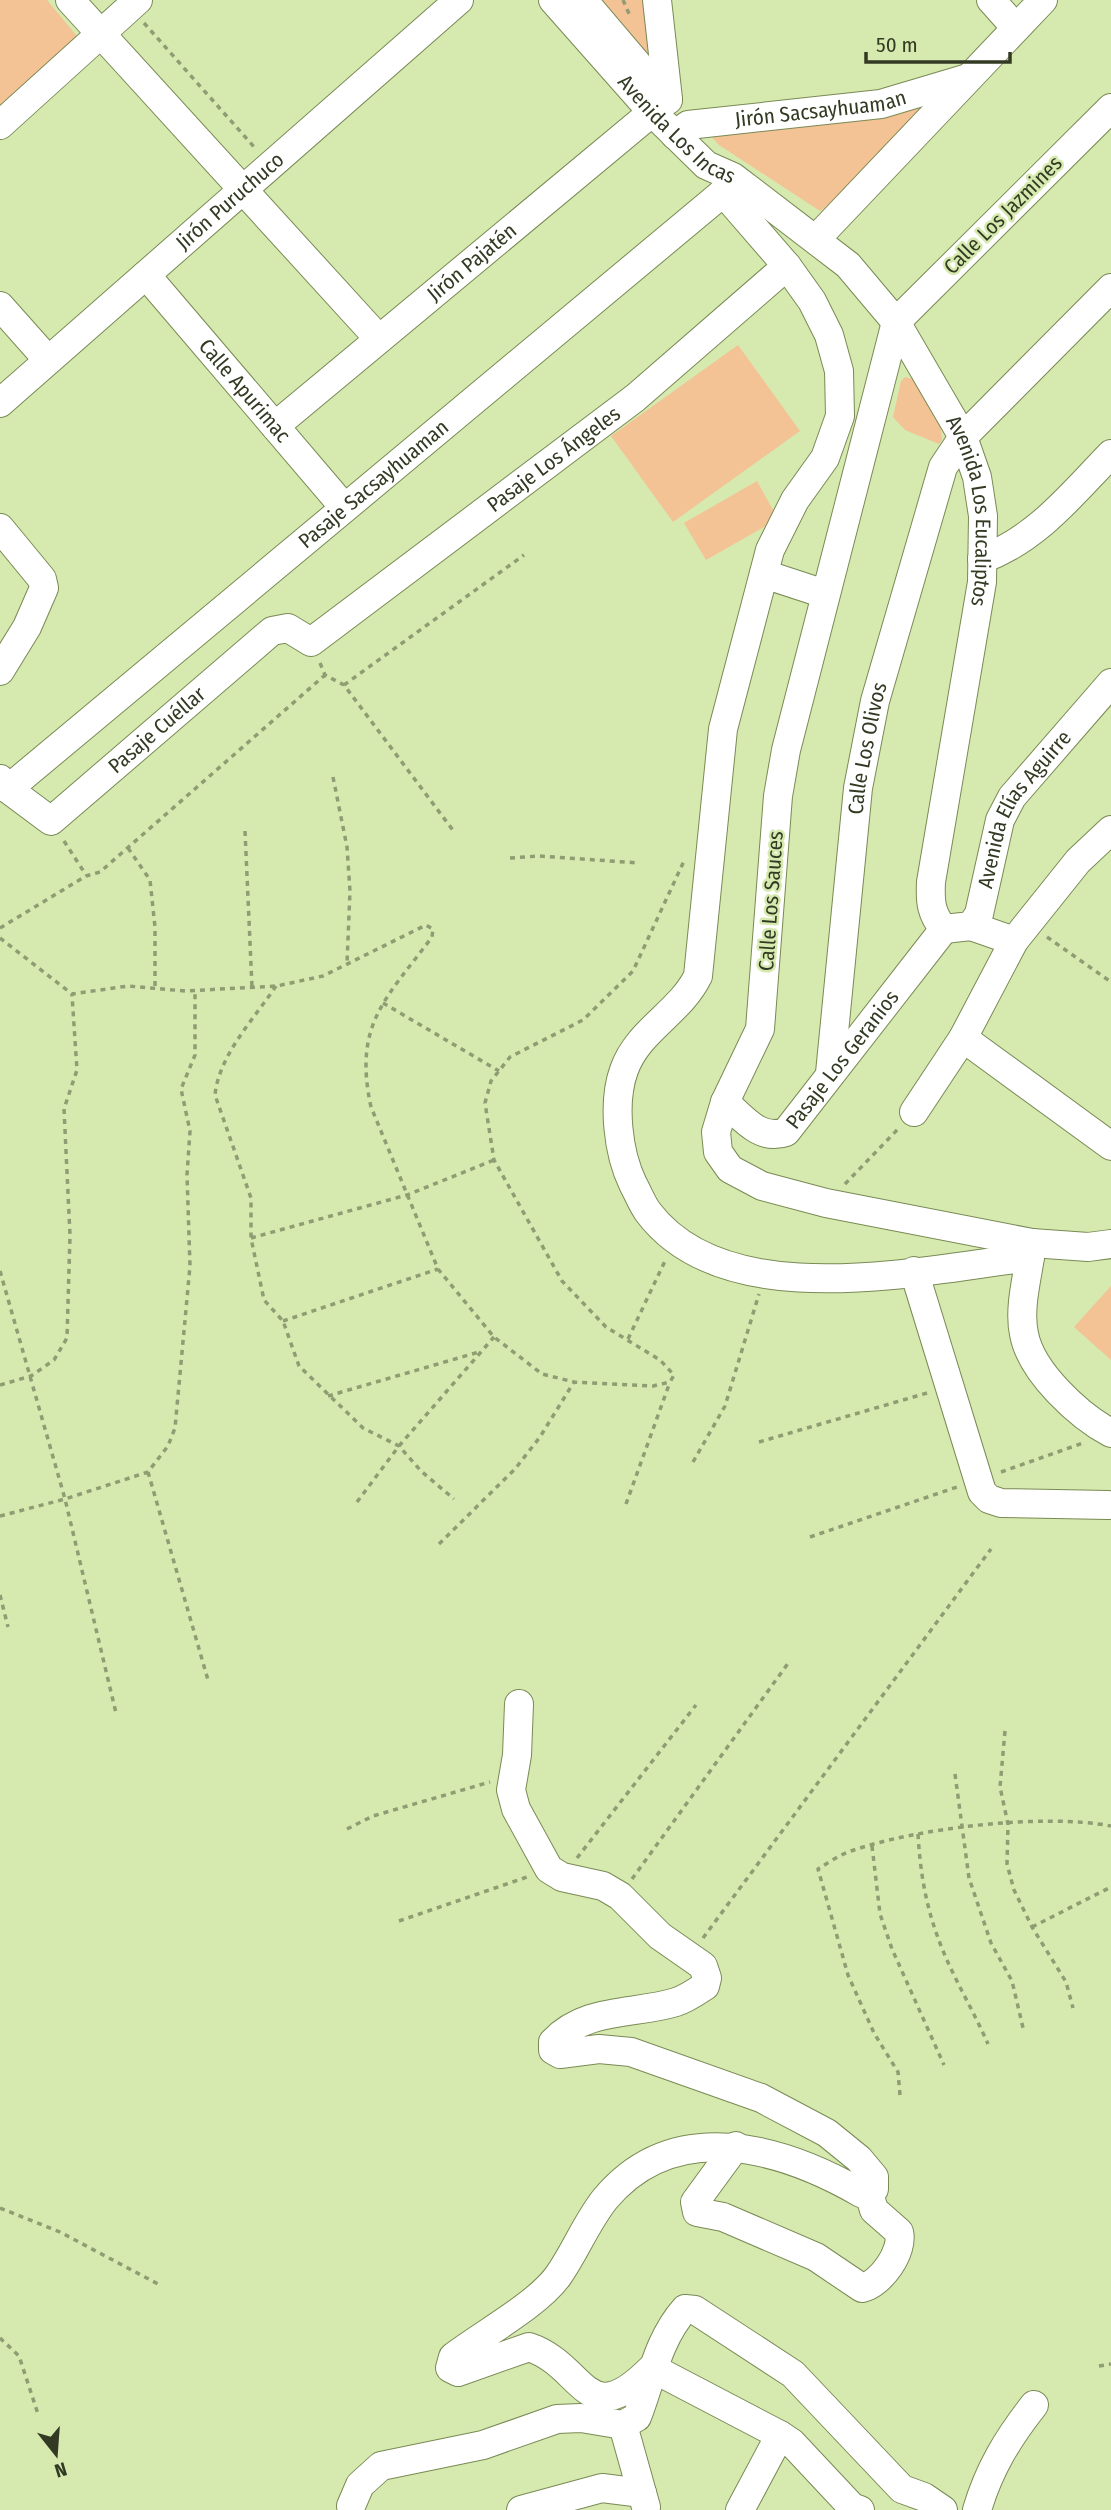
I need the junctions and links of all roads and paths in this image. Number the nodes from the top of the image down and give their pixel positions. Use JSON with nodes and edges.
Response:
{"nodes":[{"id":1,"x":70,"y":0,"type":"edge"},
{"id":2,"x":459,"y":0,"type":"edge"},
{"id":3,"x":553,"y":0,"type":"edge"},
{"id":4,"x":583,"y":0,"type":"edge"},
{"id":5,"x":623,"y":0,"type":"edge"},
{"id":6,"x":657,"y":0,"type":"edge"},
{"id":7,"x":991,"y":0,"type":"edge"},
{"id":8,"x":1043,"y":0,"type":"edge"},
{"id":9,"x":134,"y":4,"type":"edge"},
{"id":10,"x":630,"y":16,"type":"dead end"},
{"id":11,"x":1016,"y":28,"type":"junction"},
{"id":12,"x":100,"y":33,"type":"junction"},
{"id":13,"x":967,"y":78,"type":"junction"},
{"id":14,"x":660,"y":106,"type":"junction"},
{"id":15,"x":1111,"y":108,"type":"edge"},
{"id":16,"x":0,"y":125,"type":"edge"},
{"id":17,"x":681,"y":130,"type":"junction"},
{"id":18,"x":271,"y":166,"type":"junction"},
{"id":19,"x":732,"y":183,"type":"junction"},
{"id":20,"x":243,"y":190,"type":"junction"},
{"id":21,"x":816,"y":239,"type":"junction"},
{"id":22,"x":787,"y":266,"type":"junction"},
{"id":23,"x":146,"y":275,"type":"junction"},
{"id":24,"x":1111,"y":288,"type":"edge"},
{"id":25,"x":0,"y":306,"type":"edge"},
{"id":26,"x":896,"y":322,"type":"junction"},
{"id":27,"x":379,"y":339,"type":"junction"},
{"id":28,"x":48,"y":360,"type":"junction"},
{"id":29,"x":0,"y":403,"type":"edge"},
{"id":30,"x":275,"y":426,"type":"junction"},
{"id":31,"x":963,"y":437,"type":"junction"},
{"id":32,"x":1111,"y":454,"type":"edge"},
{"id":33,"x":343,"y":506,"type":"junction"},
{"id":34,"x":0,"y":528,"type":"edge"},
{"id":35,"x":524,"y":555,"type":"dead end"},
{"id":36,"x":982,"y":559,"type":"junction"},
{"id":37,"x":764,"y":574,"type":"junction"},
{"id":38,"x":825,"y":594,"type":"junction"},
{"id":39,"x":312,"y":642,"type":"junction"},
{"id":40,"x":0,"y":671,"type":"edge"},
{"id":41,"x":325,"y":675,"type":"junction"},
{"id":42,"x":1111,"y":684,"type":"edge"},
{"id":43,"x":344,"y":685,"type":"junction"},
{"id":44,"x":333,"y":777,"type":"dead end"},
{"id":45,"x":4,"y":784,"type":"edge"},
{"id":46,"x":51,"y":821,"type":"junction"},
{"id":47,"x":1111,"y":830,"type":"edge"},
{"id":48,"x":245,"y":831,"type":"dead end"},
{"id":49,"x":455,"y":833,"type":"dead end"},
{"id":50,"x":128,"y":848,"type":"junction"},
{"id":51,"x":686,"y":856,"type":"dead end"},
{"id":52,"x":510,"y":858,"type":"dead end"},
{"id":53,"x":639,"y":863,"type":"dead end"},
{"id":54,"x":86,"y":876,"type":"junction"},
{"id":55,"x":958,"y":927,"type":"junction"},
{"id":56,"x":0,"y":928,"type":"edge"},
{"id":57,"x":1021,"y":932,"type":"junction"},
{"id":58,"x":0,"y":938,"type":"edge"},
{"id":59,"x":347,"y":963,"type":"junction"},
{"id":60,"x":1111,"y":982,"type":"edge"},
{"id":61,"x":277,"y":986,"type":"junction"},
{"id":62,"x":252,"y":987,"type":"junction"},
{"id":63,"x":155,"y":991,"type":"junction"},
{"id":64,"x":195,"y":991,"type":"junction"},
{"id":65,"x":72,"y":995,"type":"junction"},
{"id":66,"x":383,"y":1003,"type":"junction"},
{"id":67,"x":963,"y":1038,"type":"junction"},
{"id":68,"x":499,"y":1071,"type":"junction"},
{"id":69,"x":830,"y":1073,"type":"junction"},
{"id":70,"x":725,"y":1102,"type":"junction"},
{"id":71,"x":914,"y":1112,"type":"joint"},
{"id":72,"x":1111,"y":1146,"type":"edge"},
{"id":73,"x":494,"y":1160,"type":"junction"},
{"id":74,"x":407,"y":1195,"type":"junction"},
{"id":75,"x":826,"y":1203,"type":"junction"},
{"id":76,"x":251,"y":1238,"type":"junction"},
{"id":77,"x":675,"y":1240,"type":"junction"},
{"id":78,"x":1109,"y":1246,"type":"edge"},
{"id":79,"x":1031,"y":1250,"type":"junction"},
{"id":80,"x":438,"y":1269,"type":"junction"},
{"id":81,"x":0,"y":1271,"type":"edge"},
{"id":82,"x":914,"y":1271,"type":"junction"},
{"id":83,"x":766,"y":1273,"type":"junction"},
{"id":84,"x":283,"y":1321,"type":"junction"},
{"id":85,"x":494,"y":1337,"type":"junction"},
{"id":86,"x":628,"y":1340,"type":"junction"},
{"id":87,"x":481,"y":1351,"type":"junction"},
{"id":88,"x":32,"y":1376,"type":"junction"},
{"id":89,"x":574,"y":1382,"type":"junction"},
{"id":90,"x":670,"y":1382,"type":"junction"},
{"id":91,"x":0,"y":1385,"type":"edge"},
{"id":92,"x":950,"y":1387,"type":"junction"},
{"id":93,"x":328,"y":1396,"type":"junction"},
{"id":94,"x":1111,"y":1433,"type":"edge"},
{"id":95,"x":759,"y":1442,"type":"dead end"},
{"id":96,"x":399,"y":1447,"type":"junction"},
{"id":97,"x":693,"y":1462,"type":"dead end"},
{"id":98,"x":148,"y":1472,"type":"junction"},
{"id":99,"x":65,"y":1499,"type":"junction"},
{"id":100,"x":454,"y":1499,"type":"dead end"},
{"id":101,"x":357,"y":1502,"type":"dead end"},
{"id":102,"x":626,"y":1504,"type":"dead end"},
{"id":103,"x":1108,"y":1505,"type":"dead end"},
{"id":104,"x":0,"y":1516,"type":"edge"},
{"id":105,"x":439,"y":1544,"type":"dead end"},
{"id":106,"x":991,"y":1549,"type":"dead end"},
{"id":107,"x":0,"y":1595,"type":"edge"},
{"id":108,"x":8,"y":1627,"type":"dead end"},
{"id":109,"x":789,"y":1662,"type":"dead end"},
{"id":110,"x":208,"y":1680,"type":"dead end"},
{"id":111,"x":519,"y":1704,"type":"dead end"},
{"id":112,"x":696,"y":1705,"type":"dead end"},
{"id":113,"x":116,"y":1713,"type":"dead end"},
{"id":114,"x":1005,"y":1731,"type":"dead end"},
{"id":115,"x":955,"y":1774,"type":"dead end"},
{"id":116,"x":512,"y":1776,"type":"junction"},
{"id":117,"x":1008,"y":1824,"type":"junction"},
{"id":118,"x":1111,"y":1826,"type":"edge"},
{"id":119,"x":347,"y":1829,"type":"dead end"},
{"id":120,"x":963,"y":1829,"type":"junction"},
{"id":121,"x":918,"y":1834,"type":"junction"},
{"id":122,"x":872,"y":1846,"type":"junction"},
{"id":123,"x":556,"y":1873,"type":"junction"},
{"id":124,"x":1111,"y":1887,"type":"edge"},
{"id":125,"x":620,"y":1896,"type":"junction"},
{"id":126,"x":399,"y":1921,"type":"dead end"},
{"id":127,"x":1032,"y":1927,"type":"junction"},
{"id":128,"x":690,"y":1957,"type":"junction"},
{"id":129,"x":1073,"y":2008,"type":"dead end"},
{"id":130,"x":1024,"y":2032,"type":"dead end"},
{"id":131,"x":988,"y":2044,"type":"dead end"},
{"id":132,"x":944,"y":2065,"type":"dead end"},
{"id":133,"x":900,"y":2095,"type":"dead end"},
{"id":134,"x":736,"y":2146,"type":"junction"},
{"id":135,"x":869,"y":2193,"type":"junction"},
{"id":136,"x":0,"y":2208,"type":"edge"},
{"id":137,"x":158,"y":2284,"type":"dead end"},
{"id":138,"x":0,"y":2338,"type":"edge"},
{"id":139,"x":1111,"y":2364,"type":"edge"},
{"id":140,"x":1099,"y":2366,"type":"dead end"},
{"id":141,"x":652,"y":2368,"type":"junction"},
{"id":142,"x":1034,"y":2405,"type":"dead end"},
{"id":143,"x":38,"y":2414,"type":"dead end"},
{"id":144,"x":623,"y":2425,"type":"junction"},
{"id":145,"x":780,"y":2435,"type":"junction"},
{"id":146,"x":645,"y":2502,"type":"edge"},
{"id":147,"x":351,"y":2506,"type":"dead end"},
{"id":148,"x":521,"y":2510,"type":"edge"},
{"id":149,"x":740,"y":2510,"type":"edge"},
{"id":150,"x":860,"y":2510,"type":"edge"},
{"id":151,"x":943,"y":2510,"type":"edge"},
{"id":152,"x":977,"y":2510,"type":"edge"}],
"edges":[{"from":1,"to":12,"type":"street"},
{"from":2,"to":18,"type":"street","name":"Jirón Puruchuco"},
{"from":3,"to":14,"type":"street","name":"Avenida Los Incas"},
{"from":4,"to":14,"type":"street","name":"Avenida Los Incas"},
{"from":5,"to":10,"type":"path"},
{"from":6,"to":14,"type":"street"},
{"from":7,"to":11,"type":"street"},
{"from":8,"to":11,"type":"street","name":"Jirón Sacsayhuaman"},
{"from":9,"to":12,"type":"street"},
{"from":9,"to":18,"type":"path"},
{"from":11,"to":13,"type":"street","name":"Jirón Sacsayhuaman"},
{"from":12,"to":16,"type":"street"},
{"from":12,"to":20,"type":"street"},
{"from":13,"to":17,"type":"street","name":"Jirón Sacsayhuaman"},
{"from":13,"to":21,"type":"street","name":"Jirón Sacsayhuaman"},
{"from":14,"to":17,"type":"street","name":"Avenida Los Incas"},
{"from":14,"to":27,"type":"street","name":"Jirón Pajatén"},
{"from":15,"to":26,"type":"street","name":"Calle Los Jazmines"},
{"from":17,"to":19,"type":"street","name":"Avenida Los Incas"},
{"from":18,"to":20,"type":"street","name":"Jirón Puruchuco"},
{"from":19,"to":21,"type":"street","name":"Avenida Los Eucaliptos"},
{"from":19,"to":22,"type":"street"},
{"from":19,"to":33,"type":"street","name":"Pasaje Sacsayhuaman"},
{"from":20,"to":23,"type":"street","name":"Jirón Puruchuco"},
{"from":20,"to":27,"type":"street"},
{"from":21,"to":26,"type":"street","name":"Avenida Los Eucaliptos"},
{"from":22,"to":37,"type":"street"},
{"from":22,"to":39,"type":"street","name":"Pasaje Los Ángeles"},
{"from":23,"to":28,"type":"street","name":"Jirón Puruchuco"},
{"from":23,"to":30,"type":"street","name":"Calle Apurimac"},
{"from":24,"to":31,"type":"street","name":"Calle Los Olivos"},
{"from":25,"to":28,"type":"street"},
{"from":26,"to":31,"type":"street","name":"Avenida Los Eucaliptos"},
{"from":26,"to":38,"type":"street","name":"Calle Los Sauces"},
{"from":27,"to":30,"type":"street","name":"Jirón Pajatén"},
{"from":28,"to":29,"type":"street","name":"Jirón Puruchuco"},
{"from":30,"to":33,"type":"street","name":"Calle Apurimac"},
{"from":31,"to":36,"type":"street","name":"Avenida Los Eucaliptos"},
{"from":31,"to":69,"type":"street","name":"Calle Los Olivos"},
{"from":32,"to":36,"type":"street"},
{"from":33,"to":45,"type":"street","name":"Pasaje Sacsayhuaman"},
{"from":34,"to":40,"type":"street"},
{"from":35,"to":43,"type":"path"},
{"from":36,"to":55,"type":"street","name":"Avenida Los Eucaliptos"},
{"from":37,"to":38,"type":"street"},
{"from":37,"to":77,"type":"street"},
{"from":38,"to":70,"type":"street","name":"Calle Los Sauces"},
{"from":39,"to":41,"type":"path"},
{"from":39,"to":46,"type":"street","name":"Pasaje Cuéllar"},
{"from":41,"to":43,"type":"path"},
{"from":41,"to":50,"type":"path"},
{"from":42,"to":55,"type":"street","name":"Avenida Elías Aguirre"},
{"from":43,"to":49,"type":"path"},
{"from":44,"to":59,"type":"path"},
{"from":45,"to":46,"type":"street"},
{"from":46,"to":54,"type":"path"},
{"from":47,"to":57,"type":"street"},
{"from":48,"to":62,"type":"path"},
{"from":50,"to":54,"type":"path"},
{"from":50,"to":63,"type":"path"},
{"from":51,"to":68,"type":"path"},
{"from":52,"to":53,"type":"path"},
{"from":54,"to":56,"type":"path"},
{"from":55,"to":57,"type":"street"},
{"from":55,"to":69,"type":"street","name":"Pasaje Los Geranios"},
{"from":57,"to":60,"type":"path"},
{"from":57,"to":67,"type":"street"},
{"from":58,"to":65,"type":"path"},
{"from":59,"to":61,"type":"path"},
{"from":59,"to":66,"type":"path"},
{"from":61,"to":62,"type":"path"},
{"from":61,"to":76,"type":"path"},
{"from":62,"to":64,"type":"path"},
{"from":63,"to":64,"type":"path"},
{"from":63,"to":65,"type":"path"},
{"from":64,"to":98,"type":"path"},
{"from":65,"to":88,"type":"path"},
{"from":66,"to":68,"type":"path"},
{"from":66,"to":74,"type":"path"},
{"from":67,"to":71,"type":"street"},
{"from":67,"to":72,"type":"street"},
{"from":68,"to":73,"type":"path"},
{"from":69,"to":70,"type":"street","name":"Pasaje Los Geranios"},
{"from":70,"to":75,"type":"street","name":"Calle Los Sauces"},
{"from":71,"to":75,"type":"path"},
{"from":73,"to":74,"type":"path"},
{"from":73,"to":86,"type":"path"},
{"from":74,"to":76,"type":"path"},
{"from":74,"to":80,"type":"path"},
{"from":75,"to":79,"type":"street","name":"Calle Los Sauces"},
{"from":76,"to":84,"type":"path"},
{"from":77,"to":83,"type":"street"},
{"from":77,"to":86,"type":"path"},
{"from":78,"to":79,"type":"street"},
{"from":79,"to":82,"type":"street"},
{"from":79,"to":94,"type":"street"},
{"from":80,"to":84,"type":"path"},
{"from":80,"to":85,"type":"path"},
{"from":81,"to":88,"type":"path"},
{"from":82,"to":83,"type":"street"},
{"from":82,"to":92,"type":"street"},
{"from":83,"to":97,"type":"path"},
{"from":84,"to":93,"type":"path"},
{"from":85,"to":87,"type":"path"},
{"from":85,"to":89,"type":"path"},
{"from":86,"to":90,"type":"path"},
{"from":87,"to":93,"type":"path"},
{"from":87,"to":96,"type":"path"},
{"from":88,"to":91,"type":"path"},
{"from":88,"to":99,"type":"path"},
{"from":89,"to":90,"type":"path"},
{"from":89,"to":105,"type":"path"},
{"from":90,"to":102,"type":"path"},
{"from":92,"to":95,"type":"path"},
{"from":92,"to":103,"type":"street"},
{"from":93,"to":96,"type":"path"},
{"from":96,"to":100,"type":"path"},
{"from":96,"to":101,"type":"path"},
{"from":98,"to":99,"type":"path"},
{"from":98,"to":110,"type":"path"},
{"from":99,"to":104,"type":"path"},
{"from":99,"to":113,"type":"path"},
{"from":106,"to":128,"type":"path"},
{"from":107,"to":108,"type":"path"},
{"from":109,"to":125,"type":"path"},
{"from":111,"to":116,"type":"street"},
{"from":112,"to":123,"type":"path"},
{"from":114,"to":117,"type":"path"},
{"from":115,"to":120,"type":"path"},
{"from":116,"to":119,"type":"path"},
{"from":116,"to":123,"type":"street"},
{"from":117,"to":118,"type":"path"},
{"from":117,"to":120,"type":"path"},
{"from":117,"to":127,"type":"path"},
{"from":120,"to":121,"type":"path"},
{"from":120,"to":130,"type":"path"},
{"from":121,"to":122,"type":"path"},
{"from":121,"to":131,"type":"path"},
{"from":122,"to":132,"type":"path"},
{"from":122,"to":133,"type":"path"},
{"from":123,"to":125,"type":"street"},
{"from":123,"to":126,"type":"path"},
{"from":124,"to":127,"type":"path"},
{"from":125,"to":128,"type":"street"},
{"from":127,"to":129,"type":"path"},
{"from":128,"to":135,"type":"street"},
{"from":134,"to":135,"type":"street"},
{"from":134,"to":135,"type":"street"},
{"from":134,"to":141,"type":"street"},
{"from":136,"to":137,"type":"path"},
{"from":138,"to":143,"type":"path"},
{"from":139,"to":140,"type":"path"},
{"from":141,"to":144,"type":"street"},
{"from":141,"to":145,"type":"street"},
{"from":141,"to":151,"type":"street"},
{"from":142,"to":152,"type":"street"},
{"from":144,"to":146,"type":"street"},
{"from":144,"to":147,"type":"street"},
{"from":145,"to":149,"type":"street"},
{"from":145,"to":150,"type":"street"},
{"from":146,"to":148,"type":"street"}]}
